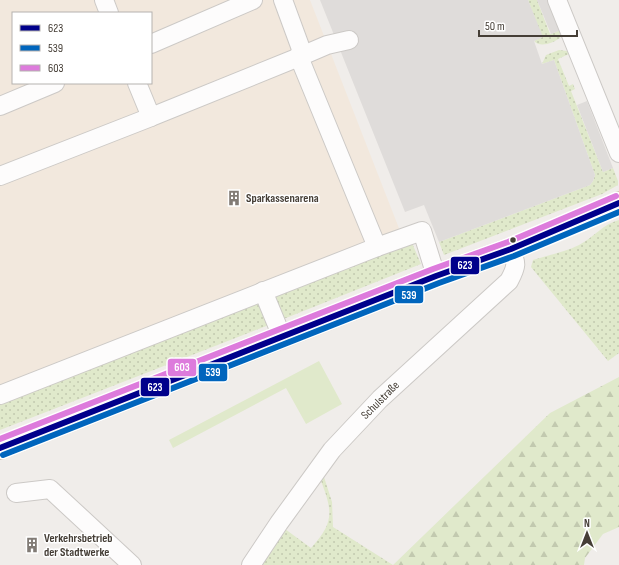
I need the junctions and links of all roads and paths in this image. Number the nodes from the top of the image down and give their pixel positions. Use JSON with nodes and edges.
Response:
{"nodes":[{"id":1,"x":104,"y":0,"type":"edge"},
{"id":2,"x":253,"y":0,"type":"edge"},
{"id":3,"x":283,"y":0,"type":"edge"},
{"id":4,"x":557,"y":0,"type":"edge"},
{"id":5,"x":109,"y":12,"type":"edge"},
{"id":6,"x":349,"y":40,"type":"dead end"},
{"id":7,"x":152,"y":44,"type":"edge"},
{"id":8,"x":299,"y":57,"type":"junction"},
{"id":9,"x":54,"y":84,"type":"edge"},
{"id":10,"x":137,"y":84,"type":"edge"},
{"id":11,"x":0,"y":106,"type":"edge"},
{"id":12,"x":151,"y":117,"type":"junction"},
{"id":13,"x":619,"y":153,"type":"edge"},
{"id":14,"x":0,"y":176,"type":"edge"},
{"id":15,"x":619,"y":203,"type":"edge"},
{"id":16,"x":377,"y":246,"type":"junction"},
{"id":17,"x":511,"y":249,"type":"junction"},
{"id":18,"x":436,"y":276,"type":"junction"},
{"id":19,"x":263,"y":291,"type":"junction"},
{"id":20,"x":282,"y":337,"type":"junction"},
{"id":21,"x":1,"y":393,"type":"edge"},
{"id":22,"x":0,"y":448,"type":"edge"},
{"id":23,"x":16,"y":493,"type":"dead end"},
{"id":24,"x":132,"y":565,"type":"edge"},
{"id":25,"x":251,"y":565,"type":"edge"}],
"edges":[{"from":1,"to":5,"type":"street"},
{"from":2,"to":7,"type":"street"},
{"from":3,"to":8,"type":"street"},
{"from":4,"to":13,"type":"street"},
{"from":6,"to":8,"type":"street"},
{"from":8,"to":12,"type":"street"},
{"from":8,"to":16,"type":"street"},
{"from":9,"to":11,"type":"street"},
{"from":10,"to":12,"type":"street"},
{"from":12,"to":14,"type":"street"},
{"from":15,"to":17,"type":"main road"},
{"from":16,"to":18,"type":"street"},
{"from":16,"to":19,"type":"street"},
{"from":17,"to":18,"type":"main road"},
{"from":17,"to":25,"type":"street","name":"Schulstraße"},
{"from":18,"to":20,"type":"main road"},
{"from":19,"to":20,"type":"street"},
{"from":19,"to":21,"type":"street"},
{"from":20,"to":22,"type":"main road"},
{"from":23,"to":24,"type":"street"}]}
